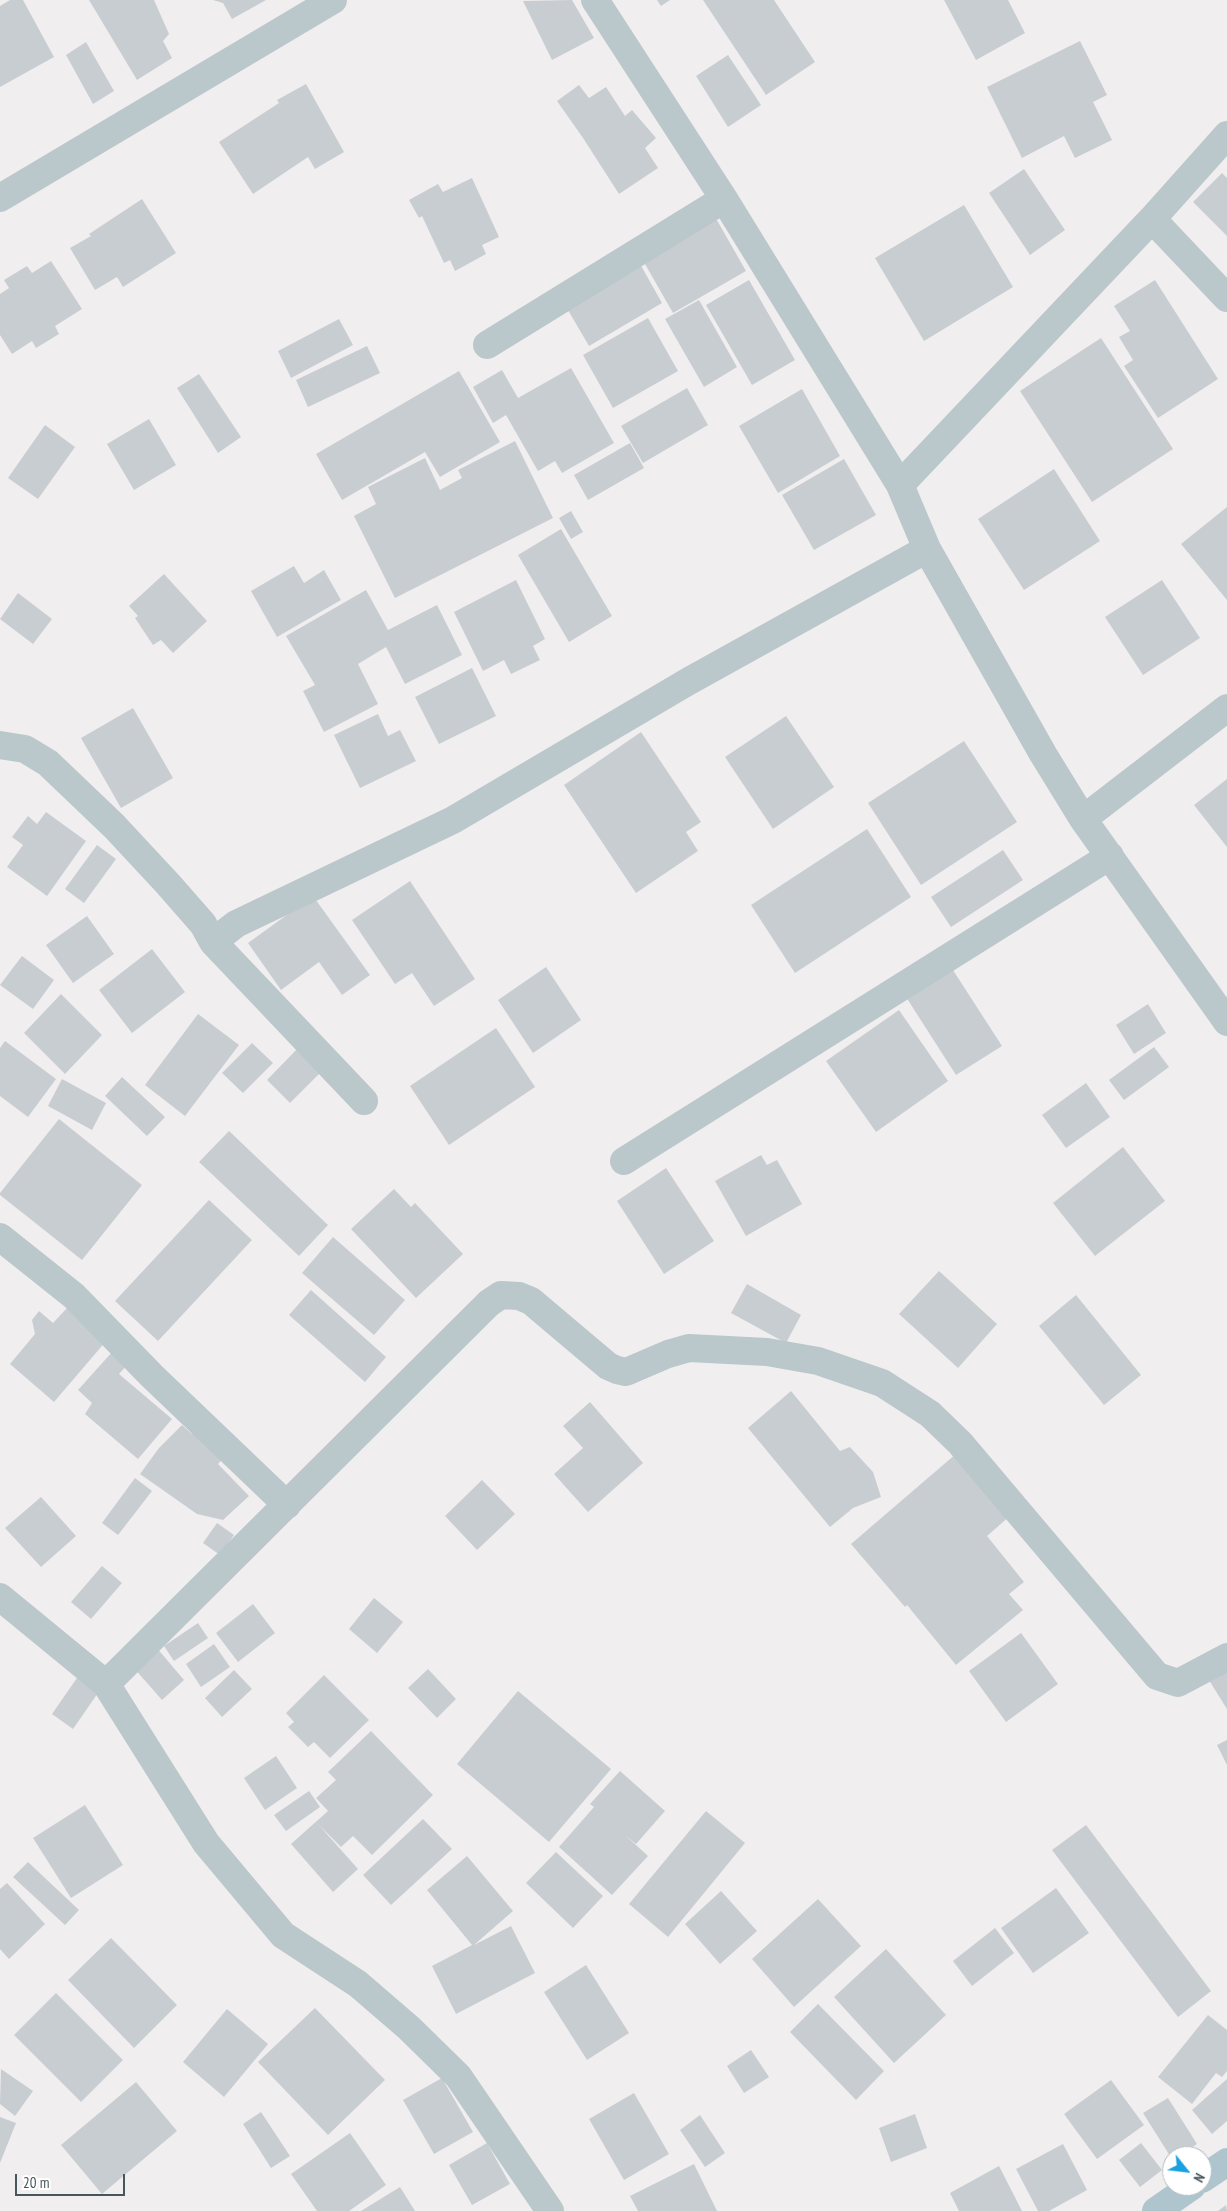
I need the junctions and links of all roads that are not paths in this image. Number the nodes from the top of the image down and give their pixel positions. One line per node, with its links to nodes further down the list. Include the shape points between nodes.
1 (333, 0): 4 (street)
2 (595, 0): 5 (street)
3 (1227, 135): 6 (street)
4 (0, 198)
5 (724, 199): 8 (street); 9 (street)
6 (1152, 219): 7 (street); 9 (street)
7 (1227, 298)
8 (487, 345)
9 (900, 485): 10 (street)
10 (927, 549): 13 (street); 15 (street, via 689,681 454,820 236,924)
11 (1227, 708): 13 (street)
12 (0, 745): 15 (street, via 25,749 48,763 168,884 203,924)
13 (1083, 819): 14 (street)
14 (1110, 856): 16 (street); 18 (street)
15 (213, 942): 17 (street)
16 (1227, 1022)
17 (364, 1101)
18 (624, 1161)
19 (0, 1237): 20 (street, via 74,1296)
20 (287, 1505): 22 (street, via 489,1303 501,1295 519,1296 531,1301 608,1366 617,1370 626,1372 689,1348 767,1352 818,1361 882,1383 930,1414 960,1443 1158,1676 1178,1683); 23 (street)
21 (0, 1597): 23 (street)
22 (1227, 1657)
23 (106, 1684): 27 (street, via 206,1843 246,1892 283,1935 358,1984 458,2076)
24 (1227, 2162): 25 (main road)
25 (1212, 2172)
26 (1178, 2196): 28 (main road)
27 (550, 2211)
28 (1156, 2211)

